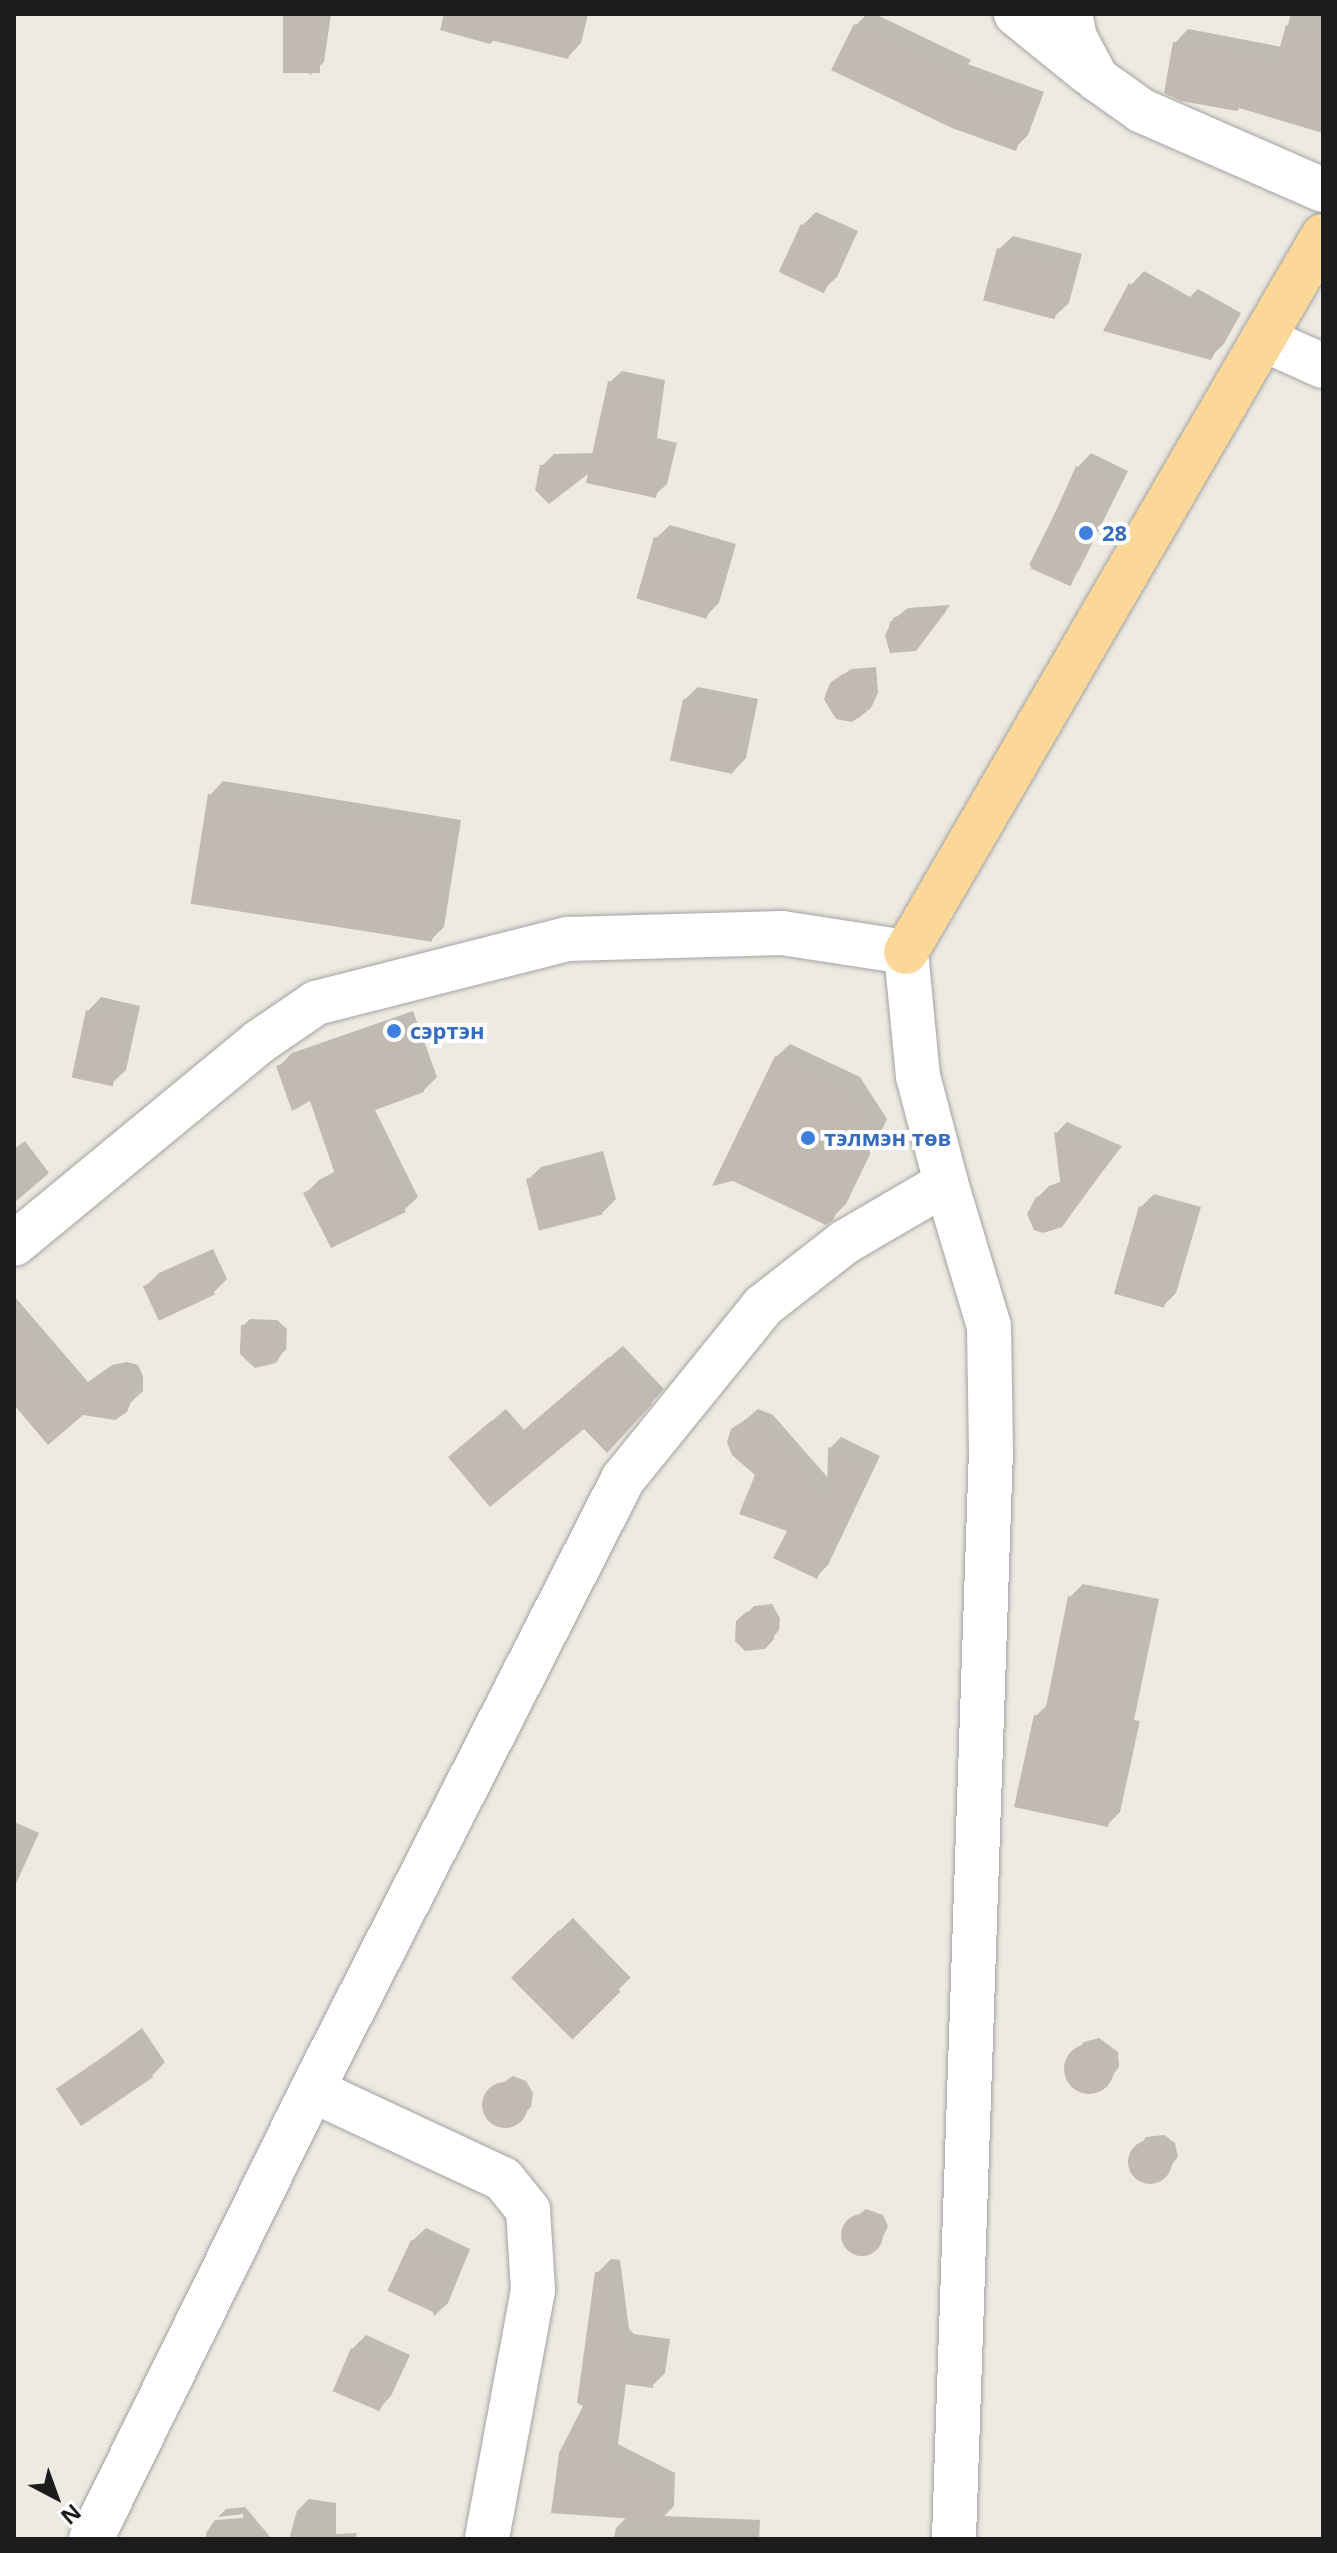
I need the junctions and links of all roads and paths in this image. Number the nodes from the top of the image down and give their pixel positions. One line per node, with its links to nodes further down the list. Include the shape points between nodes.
1 (1016, 14): 3 (street)
2 (1070, 14): 3 (street, via 1075,38)
3 (1097, 79): 4 (street, via 1142,111)
4 (1323, 190)
5 (1323, 236): 6 (main road)
6 (1263, 339): 7 (street); 8 (main road)
7 (1323, 366)
8 (906, 952): 9 (street, via 918,1076); 10 (street, via 782,933 568,939 316,1003 259,1042)
9 (946, 1183): 11 (street, via 845,1242 763,1306 623,1479); 14 (street, via 989,1326 991,1450)
10 (14, 1244)
11 (312, 2090): 12 (street); 13 (street, via 503,2179 528,2210 533,2290)
12 (91, 2539)
13 (487, 2539)
14 (954, 2539)

